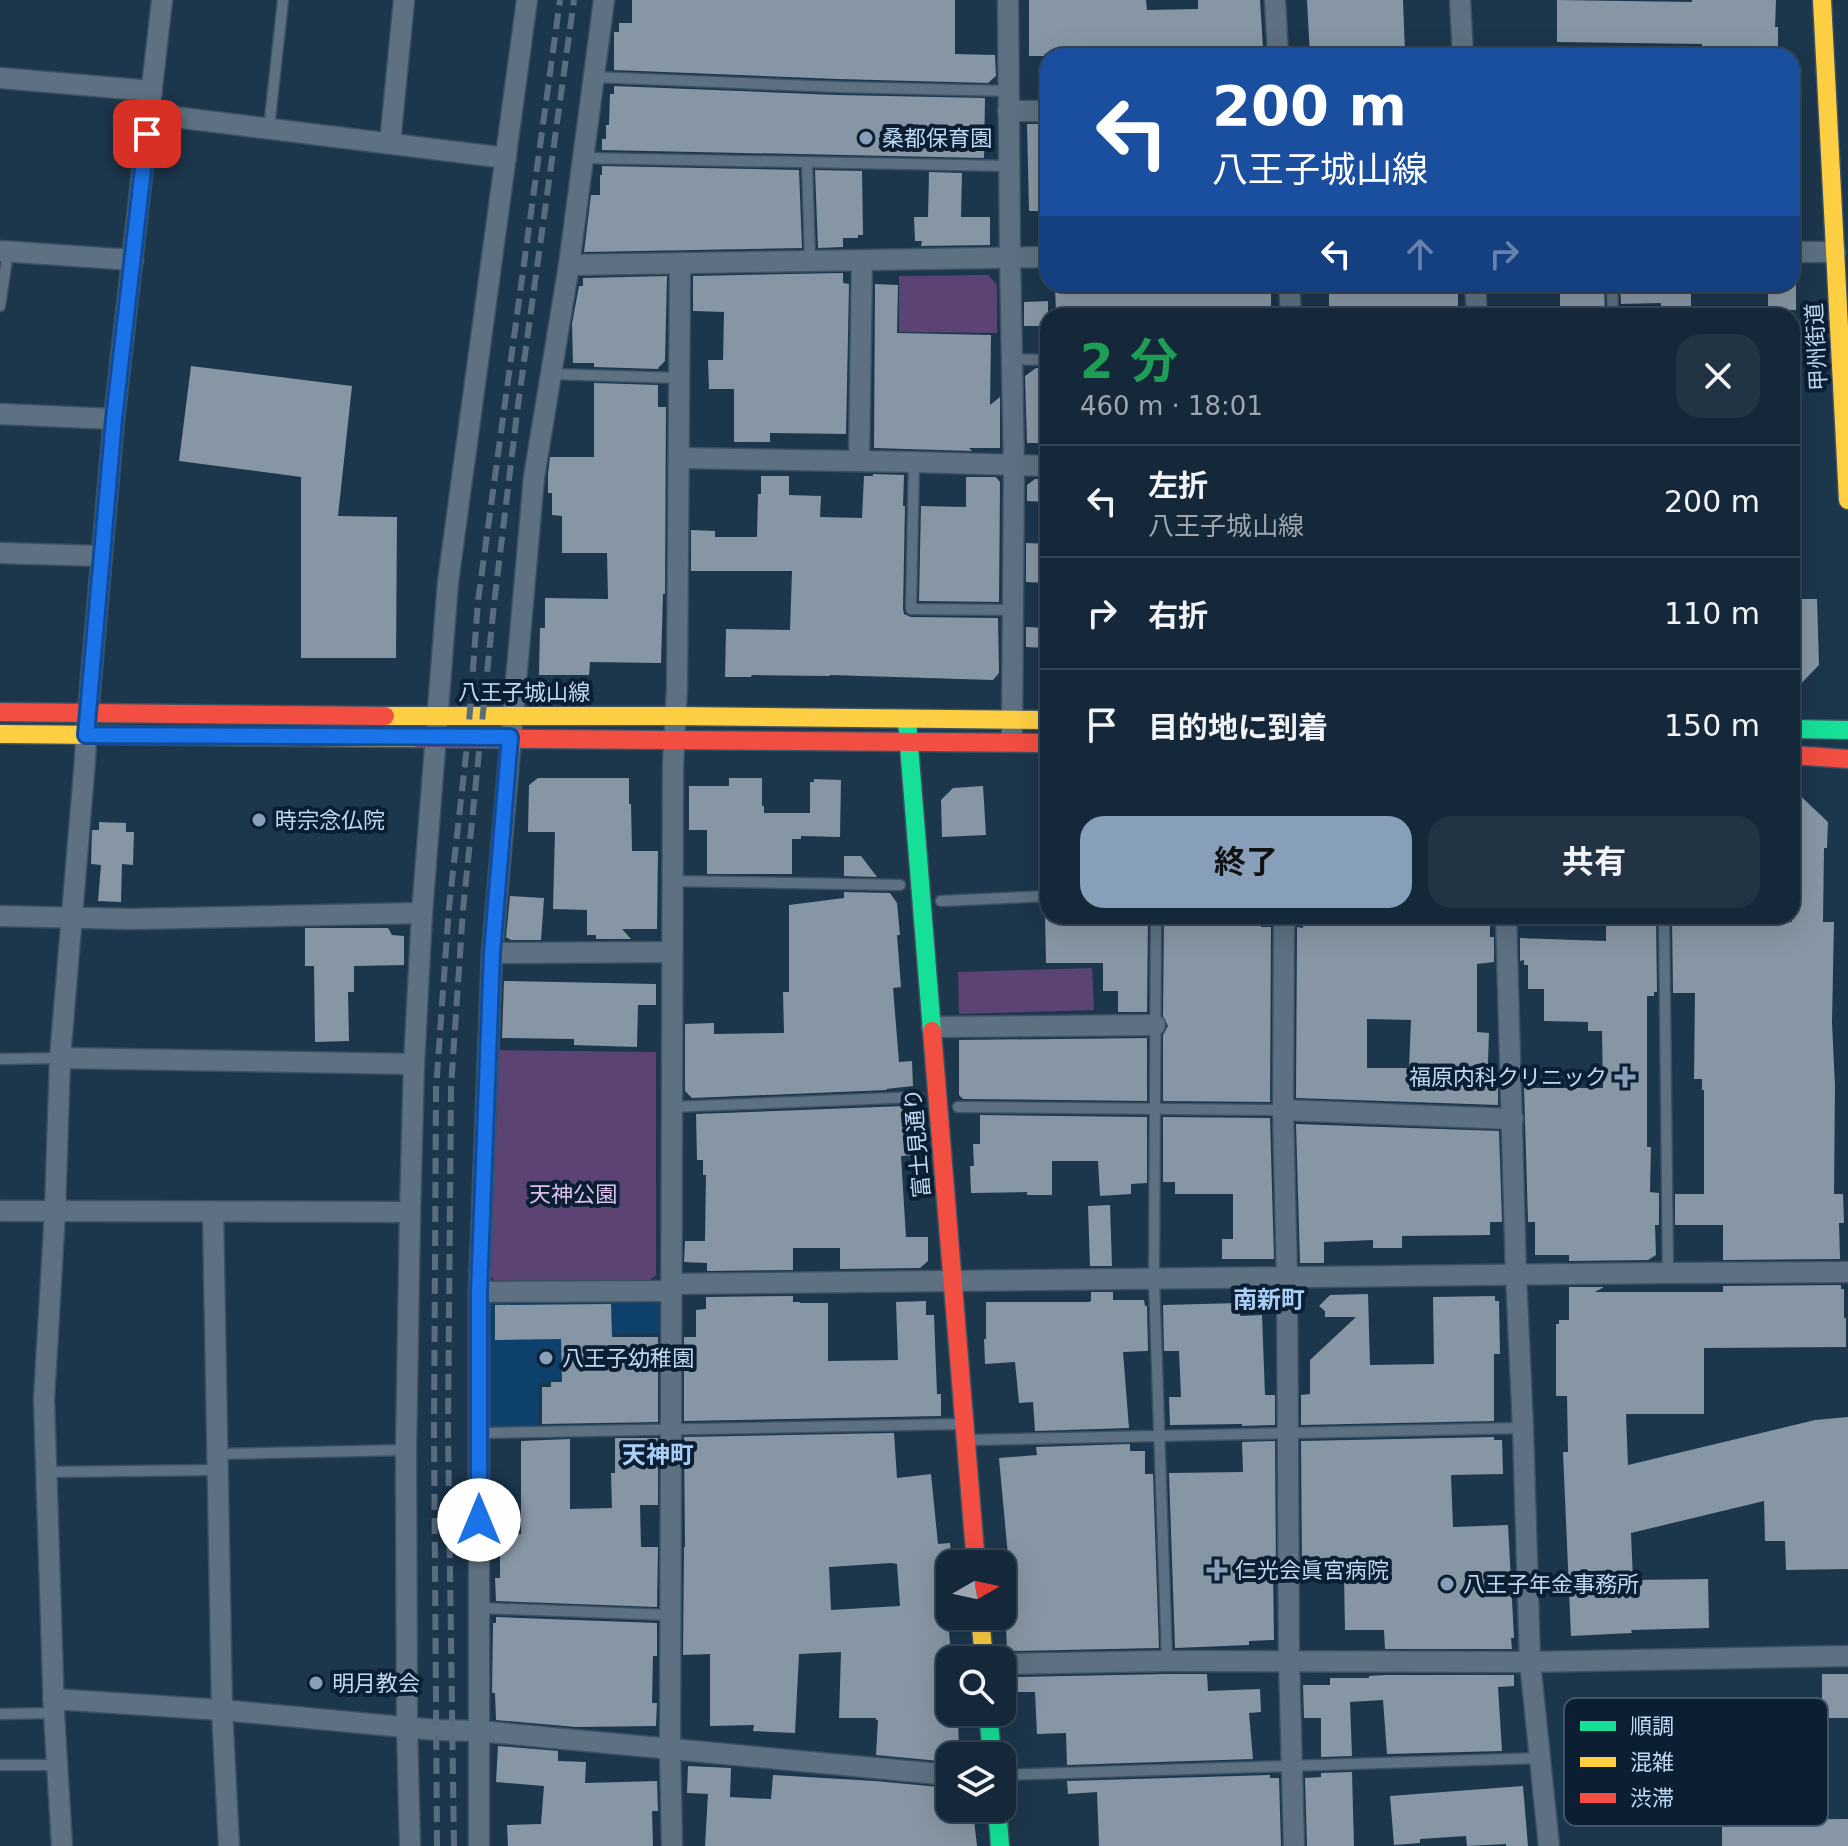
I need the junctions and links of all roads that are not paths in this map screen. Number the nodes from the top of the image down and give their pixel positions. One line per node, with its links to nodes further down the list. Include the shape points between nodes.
1 (162, 0): 14 (street)
2 (283, 0): 18 (lane)
3 (404, 0): 19 (street)
4 (527, 0): 20 (street)
5 (604, 0): 12 (street)
6 (1008, 0): 15 (street)
7 (1275, 0): 10 (street)
8 (1460, 0): 11 (street)
9 (1822, 0): 32 (main road, 甲州街道)
10 (1278, 48)
11 (1463, 48)
12 (594, 77): 15 (lane, via 838,87); 21 (street)
13 (0, 78): 14 (street)
14 (152, 91): 17 (street)
15 (1008, 101): 16 (street); 23 (street)
16 (1040, 109)
17 (150, 114): 18 (street); 28 (street)
18 (269, 128): 19 (street)
19 (390, 143): 20 (street)
20 (506, 158): 53 (street, via 448,582)
21 (583, 158): 22 (lane); 33 (street)
22 (807, 162): 23 (lane); 29 (lane)
23 (1009, 166): 27 (street)
24 (4, 251): 28 (street); 34 (lane)
25 (1800, 254): 32 (street)
26 (1040, 257): 27 (street)
27 (1010, 258): 30 (street); 35 (street)
28 (133, 260): 40 (street)
29 (810, 261): 30 (street); 31 (street)
30 (862, 261): 42 (street)
31 (680, 263): 33 (street); 38 (street)
32 (1840, 264): 46 (main road, 甲州街道)
33 (569, 265): 37 (street)
34 (0, 306)
35 (1011, 359): 36 (lane); 44 (street)
36 (1040, 360)
37 (551, 374): 38 (lane); 52 (street, via 534,477)
38 (680, 378): 41 (street)
39 (0, 414): 40 (street)
40 (114, 419): 48 (street)
41 (680, 458): 42 (street); 54 (street)
42 (859, 461): 43 (street)
43 (914, 462): 44 (street); 49 (lane, via 911,609)
44 (1014, 466): 45 (street); 49 (street)
45 (1040, 466)
46 (1848, 500)
47 (0, 553): 48 (street)
48 (101, 556): 51 (street)
49 (1013, 610): 56 (street)
50 (0, 712): 51 (main road, 八王子城山線)
51 (88, 712): 53 (main road, 八王子城山線); 61 (street)
52 (513, 715): 53 (main road, 八王子城山線); 54 (main road, 八王子城山線); 62 (street)
53 (438, 716): 63 (street)
54 (675, 716): 55 (main road, 八王子城山線); 64 (street)
55 (907, 718): 56 (main road, 八王子城山線); 65 (main road, 富士見通り)
56 (1012, 720): 57 (main road, 八王子城山線); 66 (street)
57 (1040, 720)
58 (1800, 729): 59 (main road)
59 (1848, 730)
60 (0, 734): 61 (main road, 八王子城山線)
61 (86, 735): 63 (main road, 八王子城山線); 75 (street)
62 (510, 737): 63 (main road, 八王子城山線); 64 (main road, 八王子城山線); 81 (street)
63 (436, 738): 73 (street)
64 (673, 739): 65 (main road, 八王子城山線); 70 (street)
65 (909, 741): 66 (main road, 八王子城山線); 71 (main road, 富士見通り)
66 (1012, 742): 67 (main road, 八王子城山線)
67 (1040, 743)
68 (1800, 756): 69 (main road)
69 (1848, 759)
70 (672, 881): 71 (lane); 80 (street)
71 (921, 893): 72 (lane); 83 (main road, 富士見通り)
72 (1040, 896)
73 (422, 913): 75 (street); 86 (street)
74 (0, 916): 75 (street)
75 (72, 918): 84 (street)
76 (1156, 924): 82 (lane)
77 (1284, 924): 90 (street)
78 (1506, 924): 91 (street)
79 (1664, 924): 97 (lane)
80 (672, 952): 81 (street); 88 (street)
81 (492, 953): 103 (street)
82 (1155, 1025): 83 (street); 89 (lane)
83 (932, 1027): 87 (main road, 富士見通り)
84 (60, 1058): 85 (lane); 86 (street); 93 (street)
85 (0, 1059)
86 (414, 1064): 95 (street)
87 (938, 1102): 88 (lane); 89 (lane); 101 (main road, 富士見通り)
88 (672, 1107): 102 (street)
89 (1155, 1109): 90 (lane); 100 (lane)
90 (1283, 1110): 91 (street); 99 (street)
91 (1513, 1119): 98 (street)
92 (0, 1211): 93 (street)
93 (55, 1212): 94 (street); 112 (street, via 44,1399)
94 (213, 1212): 95 (street); 111 (street)
95 (410, 1212): 110 (street)
96 (1848, 1272): 97 (street)
97 (1668, 1273): 98 (street)
98 (1516, 1275): 99 (street); 104 (street)
99 (1287, 1278): 100 (street); 108 (street)
100 (1154, 1279): 101 (street); 109 (lane)
101 (952, 1281): 102 (street); 106 (main road, 富士見通り)
102 (671, 1288): 103 (street); 105 (street)
103 (479, 1292): 107 (street)
104 (1523, 1428): 108 (lane); 119 (street)
105 (671, 1431): 106 (lane); 107 (lane); 115 (street)
106 (965, 1432): 109 (lane); 113 (main road, 富士見通り)
107 (479, 1433): 114 (street)
108 (1288, 1433): 109 (lane); 118 (street)
109 (1159, 1436): 117 (lane)
110 (406, 1450): 111 (lane); 124 (street)
111 (216, 1462): 112 (lane); 122 (street)
112 (46, 1472): 121 (street)
113 (975, 1550)
114 (479, 1608): 115 (lane); 125 (street)
115 (670, 1615): 126 (street)
116 (1848, 1656): 119 (street)
117 (1167, 1661): 118 (street); 120 (street)
118 (1289, 1661): 119 (street); 130 (street)
119 (1530, 1662): 127 (street)
120 (1016, 1664)
121 (54, 1706): 122 (street); 123 (lane); 129 (street)
122 (222, 1710): 124 (street); 135 (street)
123 (0, 1714)
124 (407, 1727): 125 (street); 136 (street)
125 (479, 1731): 126 (street); 137 (street)
126 (670, 1749): 131 (street); 138 (street)
127 (1540, 1758): 130 (lane); 141 (street)
128 (0, 1765): 129 (lane)
129 (57, 1765): 134 (street)
130 (1292, 1765): 132 (lane); 140 (street)
131 (936, 1774)
132 (1016, 1775)
133 (998, 1822): 139 (main road)
134 (62, 1846)
135 (229, 1846)
136 (410, 1846)
137 (479, 1846)
138 (672, 1846)
139 (1000, 1846)
140 (1294, 1846)
141 (1549, 1846)

